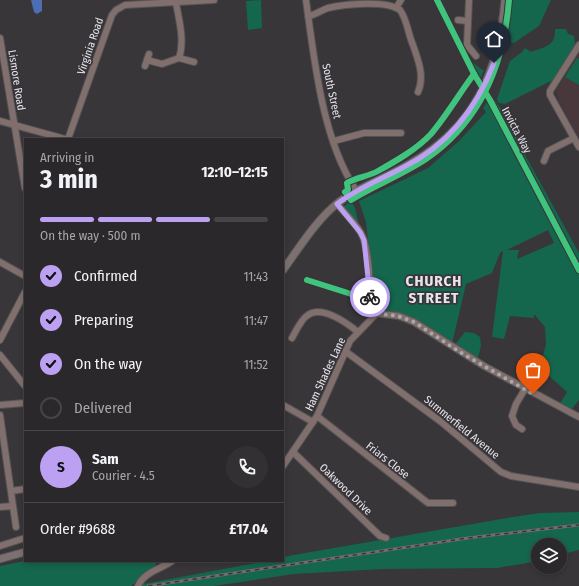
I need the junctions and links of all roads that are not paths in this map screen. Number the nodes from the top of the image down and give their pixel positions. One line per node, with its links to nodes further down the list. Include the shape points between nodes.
1 (214, 0): 6 (street, Virginia Road)
2 (306, 0): 8 (street, South Street)
3 (401, 0): 7 (street)
4 (468, 0): 10 (street)
5 (505, 0): 31 (main road, via 500,44 488,80 463,120 430,151)
6 (176, 3): 14 (street, via 181,52); 24 (street, Virginia Road, via 125,5 112,15)
7 (396, 8): 8 (street, via 384,3 370,3 329,8); 17 (street, via 403,16 418,60 422,81)
8 (308, 16): 26 (street, South Street, via 321,92)
9 (458, 20): 10 (street)
10 (468, 21): 13 (street, via 467,45)
11 (0, 38): 19 (street, Lismore Road)
12 (579, 45): 25 (street, via 550,91)
13 (476, 56)
14 (179, 58): 15 (street, via 162,64); 16 (street)
15 (147, 60)
16 (194, 62)
17 (418, 92)
18 (0, 121): 19 (street)
19 (14, 125): 23 (street); 29 (street, Lismore Road)
20 (394, 126): 21 (street)
21 (394, 133): 22 (street); 26 (street, via 364,133)
22 (401, 133)
23 (61, 138)
24 (68, 138)
25 (574, 138): 27 (street); 28 (street, via 548,151)
26 (334, 141): 30 (street, South Street, via 343,166)
27 (579, 147)
28 (544, 161)
29 (24, 182)
30 (355, 183)
31 (337, 204): 33 (main road, via 312,231); 36 (street, via 364,240 371,309)
32 (0, 262): 34 (street)
33 (284, 269)
34 (24, 275)
35 (24, 294): 39 (street)
36 (376, 314): 37 (street, Ham Shades Lane); 43 (street, via 398,316 414,322 463,354)
37 (358, 332): 38 (street, via 323,313 314,312 304,317); 40 (street, Ham Shades Lane)
38 (292, 338)
39 (0, 340)
40 (345, 351): 49 (street, Ham Shades Lane); 54 (street, Summerfield Avenue, via 440,421 501,472)
41 (0, 355): 42 (street)
42 (24, 385)
43 (525, 389): 48 (street); 50 (street, via 512,416 514,428)
44 (24, 403): 45 (street)
45 (0, 405)
46 (284, 405): 49 (street, Friars Close)
47 (0, 415): 52 (street)
48 (579, 417)
49 (315, 419): 51 (street, Ham Shades Lane); 57 (street, Friars Close, via 428,503)
50 (522, 429)
51 (294, 452): 53 (street, Ham Shades Lane); 62 (street, Oakwood Drive, via 380,536)
52 (3, 462): 56 (street)
53 (284, 465)
54 (579, 488)
55 (24, 489): 56 (street)
56 (11, 491): 58 (street)
57 (453, 503)
58 (13, 506): 59 (street); 60 (street)
59 (0, 508)
60 (16, 527)
61 (24, 538): 63 (street)
62 (386, 538)
63 (0, 546)
64 (24, 552): 65 (main road)
65 (0, 559)
66 (170, 562): 67 (street, via 153,571)
67 (139, 584)

